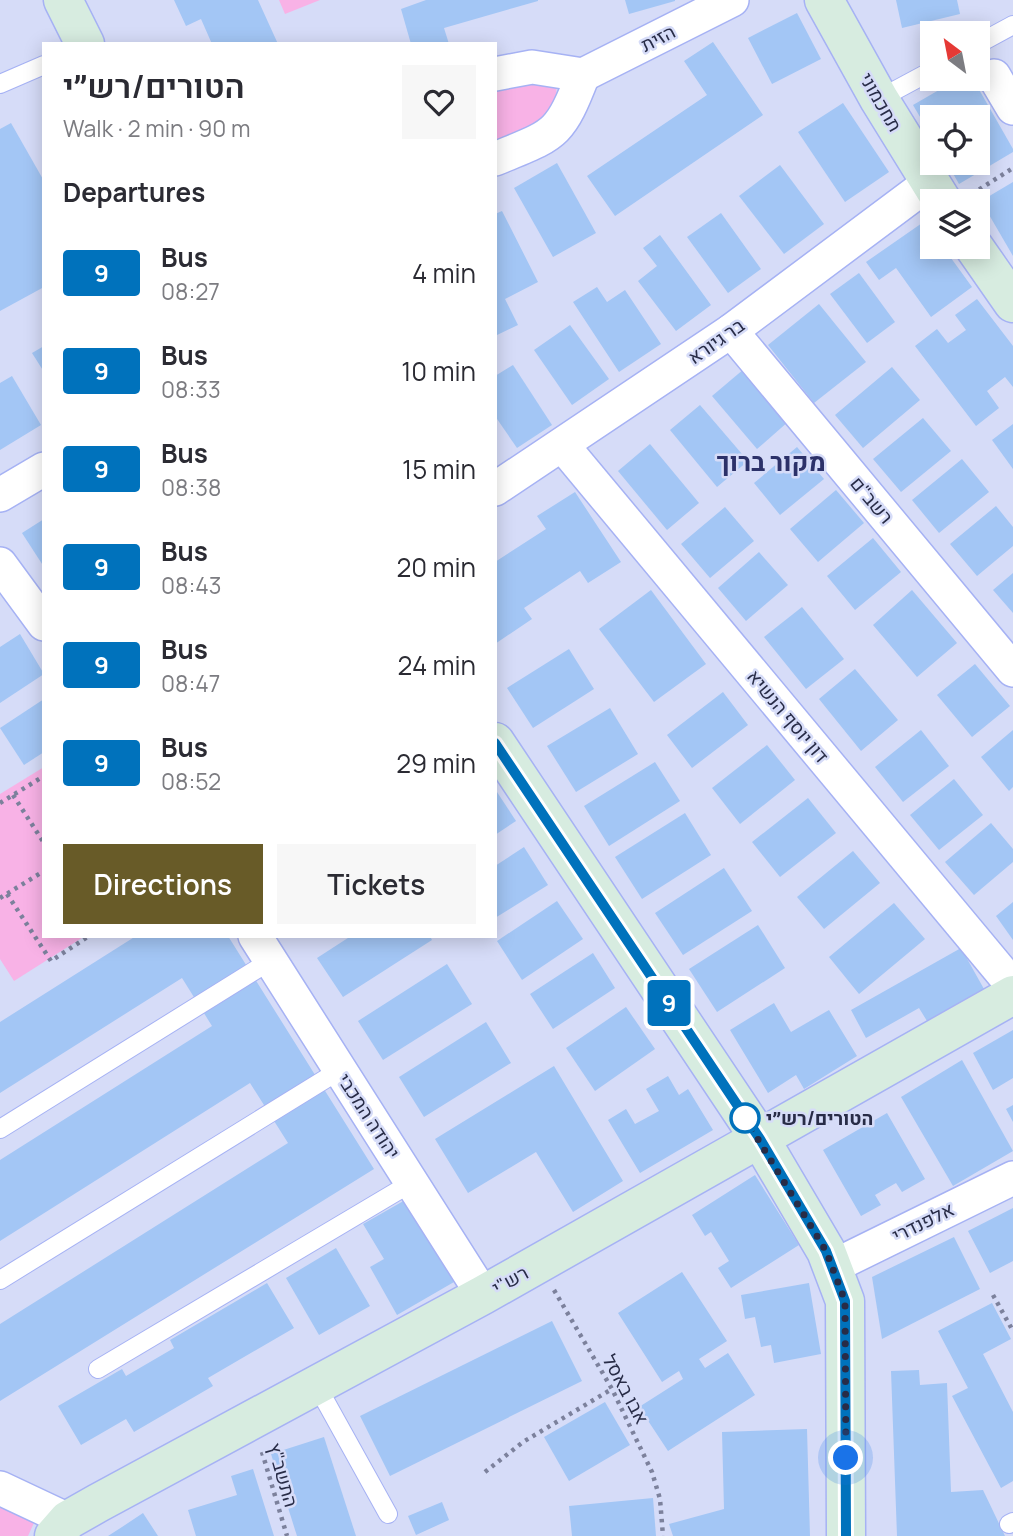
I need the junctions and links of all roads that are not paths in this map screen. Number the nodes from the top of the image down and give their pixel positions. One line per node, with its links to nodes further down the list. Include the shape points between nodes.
1 (63, 0): 6 (street)
2 (732, 0): 9 (street, הזית)
3 (824, 0): 13 (street, תחכמוני)
4 (1013, 25): 5 (lane)
5 (990, 37)
6 (84, 42)
7 (42, 66): 12 (lane)
8 (497, 74): 9 (street, via 532,67)
9 (583, 75): 15 (street, via 556,131)
10 (920, 76): 13 (lane)
11 (994, 76): 14 (street)
12 (0, 84)
13 (879, 99): 16 (street, תחכמוני)
14 (1013, 108)
15 (497, 158)
16 (944, 189)
17 (920, 210): 20 (street, בר גיורא)
18 (983, 259): 19 (street)
19 (1011, 295)
20 (731, 331): 21 (street, בר גיורא); 27 (street, רשב"ם)
21 (563, 446): 23 (street, בר גיורא); 30 (street, דון יוסף הנשיא)
22 (42, 470): 24 (street)
23 (497, 488)
24 (0, 495)
25 (0, 564): 26 (street)
26 (42, 621)
27 (1013, 670)
28 (497, 746): 34 (street)
29 (262, 948): 32 (street, יהודה המכבי); 33 (lane)
30 (1013, 986)
31 (1013, 995): 34 (street, רש"י)
32 (340, 1070): 36 (street, יהודה המכבי); 38 (lane)
33 (0, 1129)
34 (760, 1139): 37 (street); 39 (street, רש"י)
35 (1013, 1178): 37 (street, אלפנדרי)
36 (411, 1182): 39 (street, יהודה המכבי); 40 (lane)
37 (834, 1266): 45 (street, via 845,1301)
38 (0, 1280)
39 (483, 1295): 41 (street, רש"י)
40 (98, 1368)
41 (317, 1386): 43 (lane); 44 (street, רש"י)
42 (0, 1488): 44 (street, רש"י)
43 (388, 1514)
44 (61, 1528)
45 (846, 1536)

